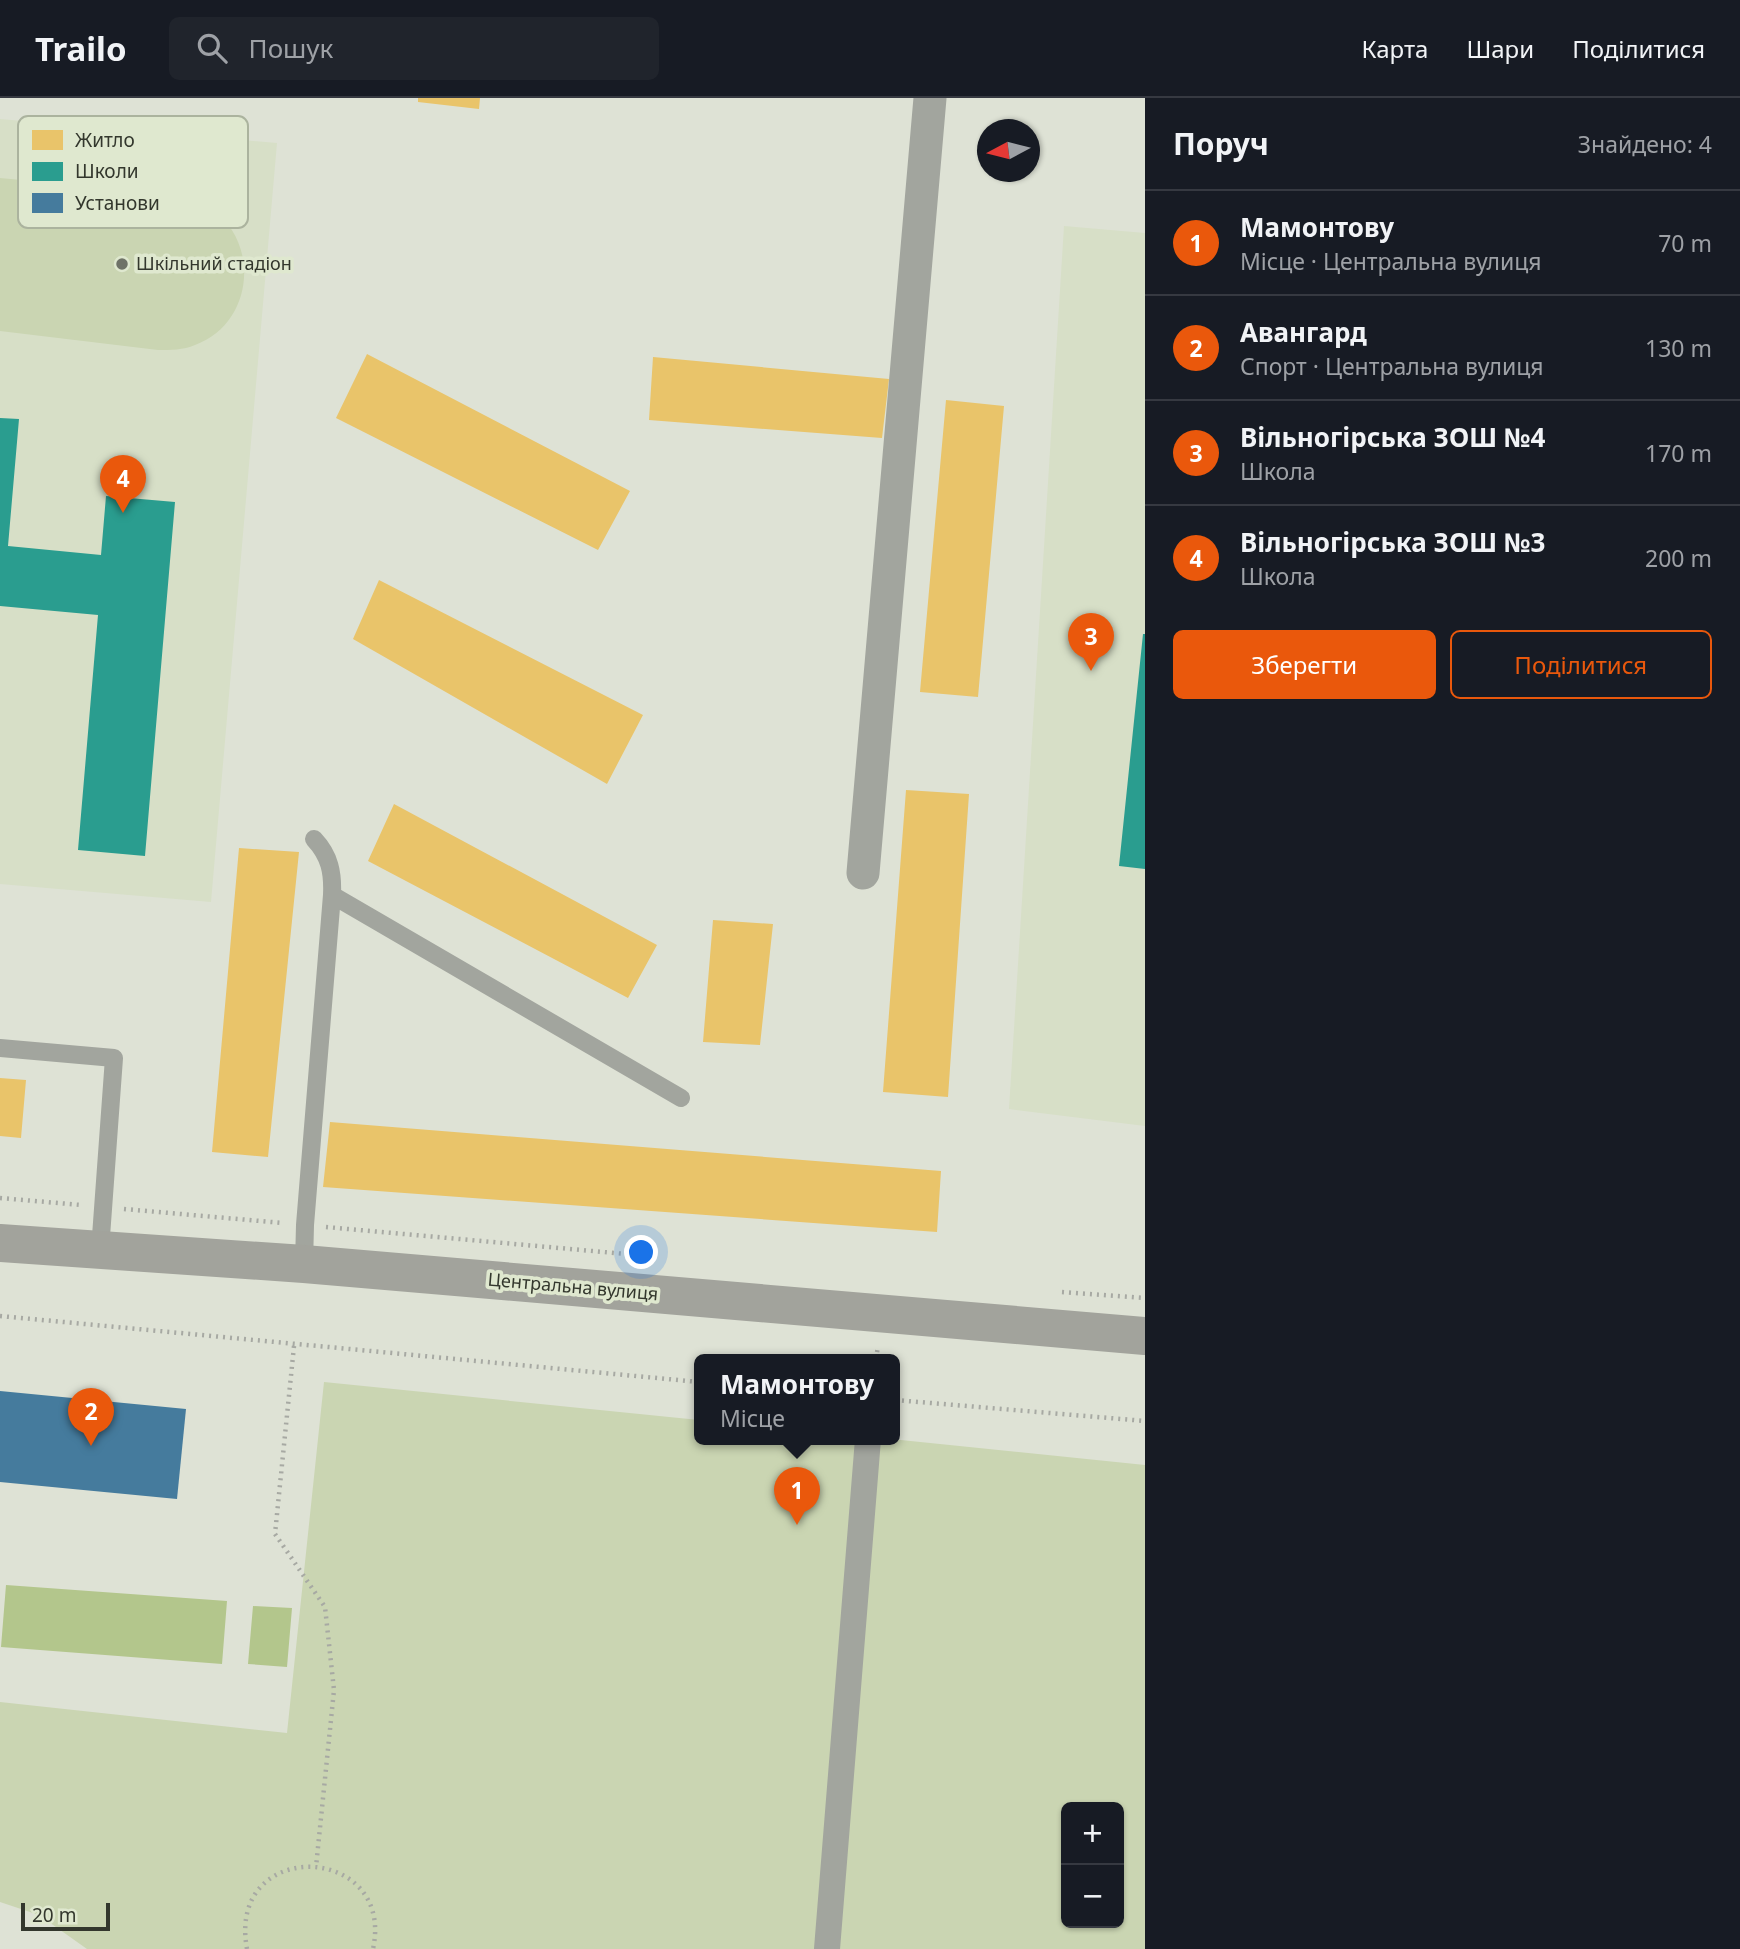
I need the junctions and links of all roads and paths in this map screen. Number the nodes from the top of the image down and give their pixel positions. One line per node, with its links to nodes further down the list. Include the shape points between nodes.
1 (930, 98): 3 (street)
2 (314, 839): 4 (lane, via 327,855)
3 (863, 873)
4 (332, 895): 6 (lane); 9 (lane)
5 (0, 1048): 8 (lane, via 114,1058)
6 (681, 1098)
7 (0, 1198): 8 (path)
8 (104, 1207): 9 (path); 11 (lane)
9 (305, 1225): 12 (path); 13 (lane)
10 (0, 1243): 11 (main road, Центральна вулиця)
11 (100, 1250): 13 (main road, Центральна вулиця)
12 (665, 1258)
13 (304, 1264): 17 (main road, Центральна вулиця)
14 (1051, 1291): 15 (path)
15 (1145, 1297)
16 (0, 1316): 18 (path)
17 (1145, 1336)
18 (294, 1346): 19 (path); 23 (path, via 275,1534 325,1607 334,1690)
19 (694, 1382)
20 (900, 1400): 21 (path)
21 (1145, 1421)
22 (868, 1445): 26 (street)
23 (316, 1867): 24 (path, via 291,1868 262,1886 246,1916); 25 (path, via 341,1874 366,1897 376,1930)
24 (247, 1949)
25 (373, 1949)
26 (827, 1949)

